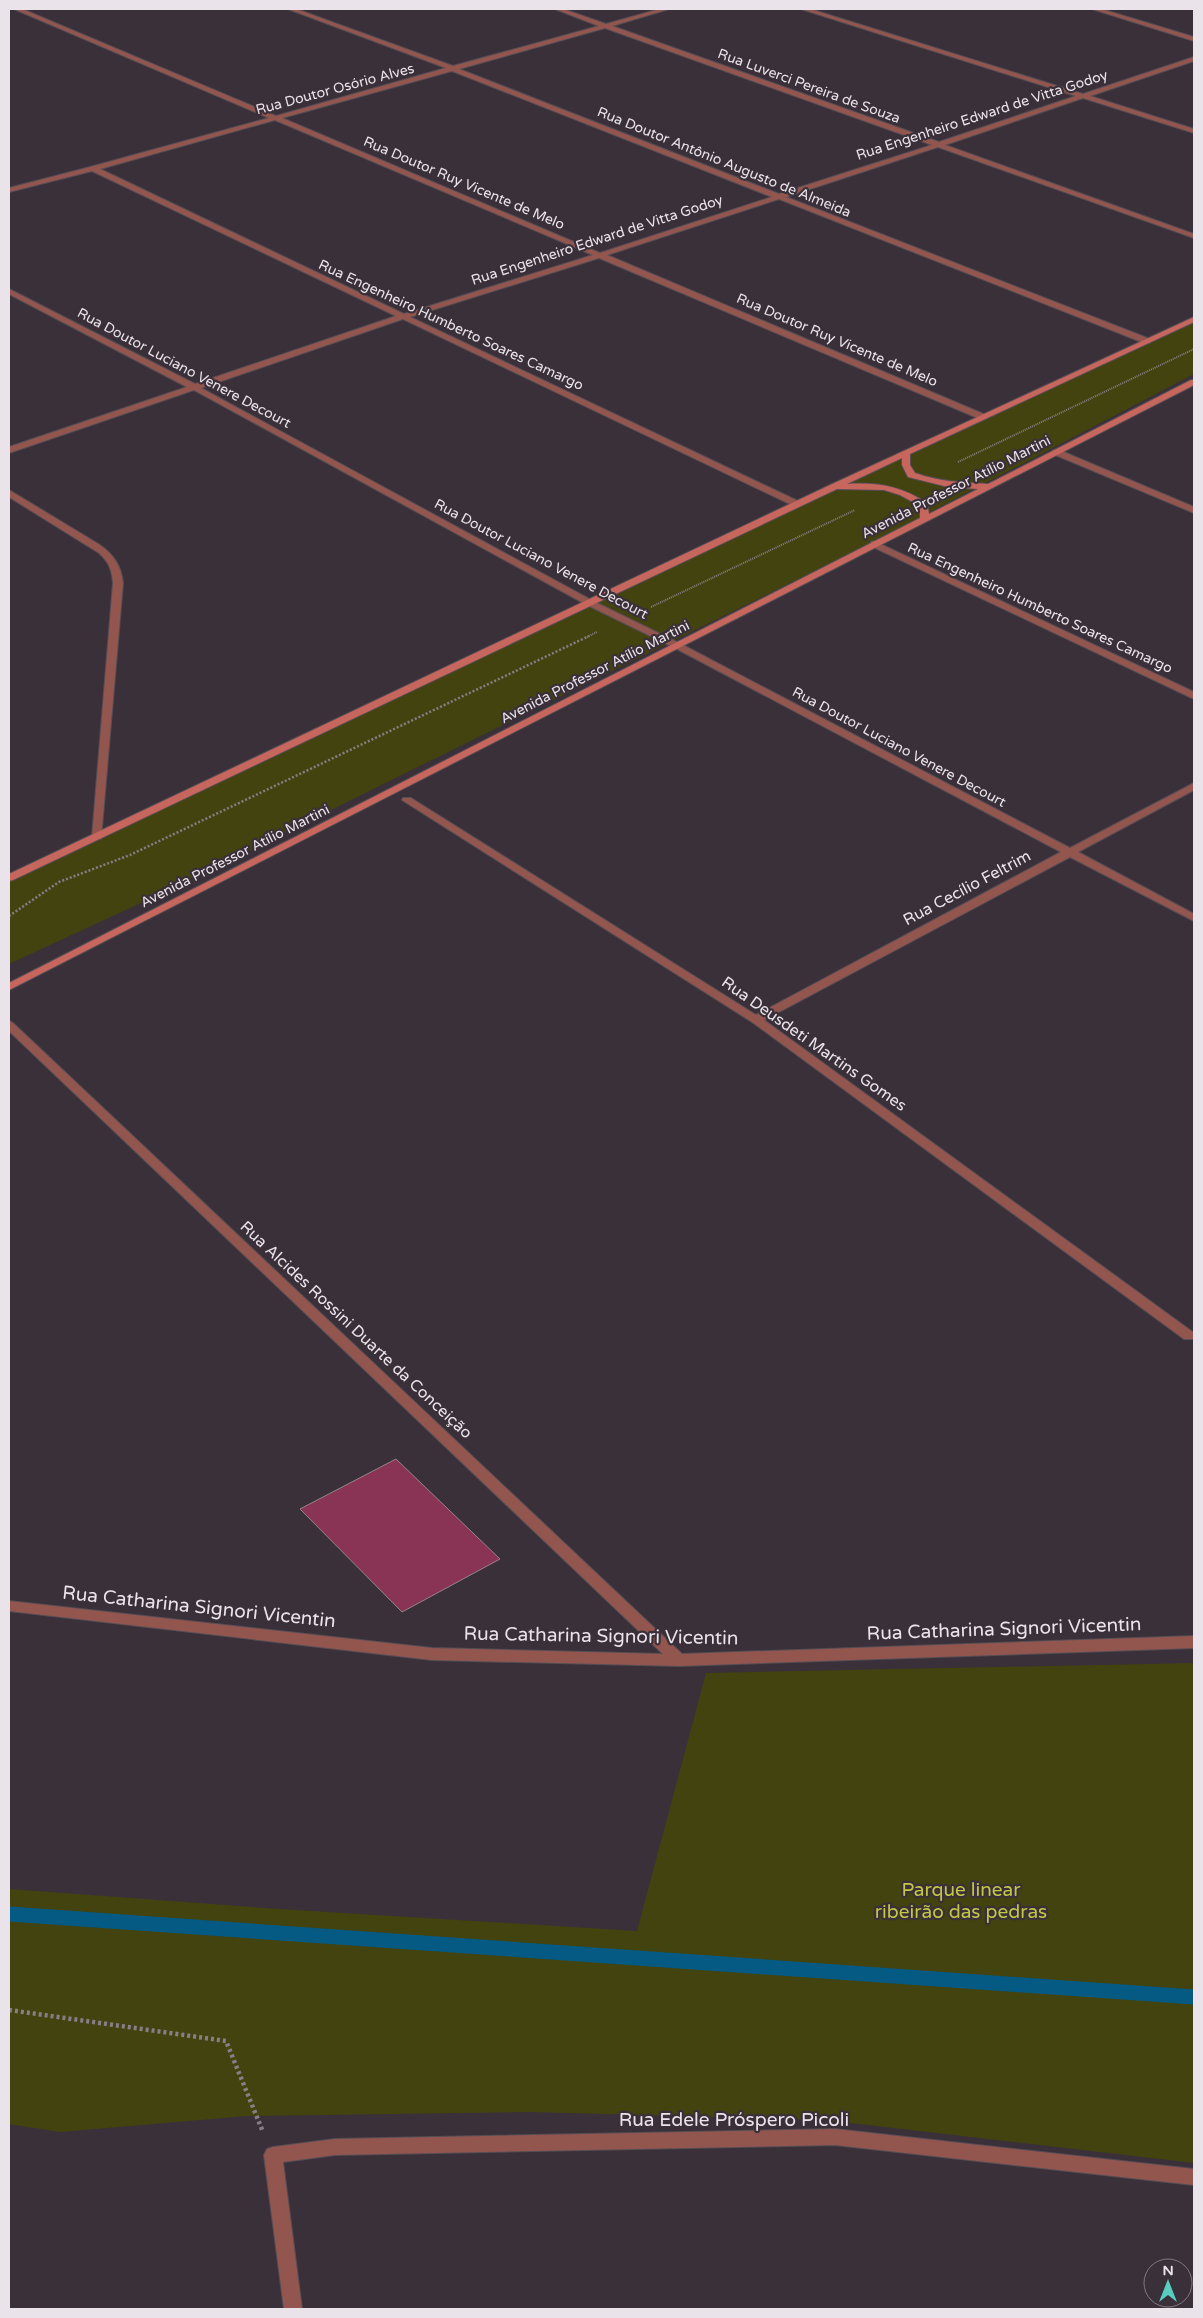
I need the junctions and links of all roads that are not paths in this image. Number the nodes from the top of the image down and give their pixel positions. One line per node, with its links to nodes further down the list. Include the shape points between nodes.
1 (17, 9): 12 (street, Rua Doutor Ruy Vicente de Melo)
2 (291, 9): 10 (street, Rua Doutor Antônio Augusto de Almeida)
3 (558, 9): 7 (street, Rua Luverci Pereira de Souza)
4 (666, 9): 7 (street, Rua Doutor Osório Alves)
5 (804, 9): 11 (street)
6 (1095, 9): 8 (street)
7 (606, 26): 10 (street, Rua Doutor Osório Alves); 14 (street, Rua Luverci Pereira de Souza)
8 (1194, 39)
9 (1194, 59): 11 (street, Rua Engenheiro Edward de Vitta Godoy)
10 (454, 69): 12 (street, Rua Doutor Osório Alves); 17 (street, Rua Doutor Antônio Augusto de Almeida)
11 (1086, 96): 13 (street); 14 (street, Rua Engenheiro Edward de Vitta Godoy)
12 (273, 118): 15 (street, Rua Doutor Osório Alves); 19 (street, Rua Doutor Ruy Vicente de Melo)
13 (1194, 131)
14 (938, 145): 17 (street, Rua Engenheiro Edward de Vitta Godoy); 18 (street, Rua Luverci Pereira de Souza)
15 (93, 170): 16 (street, Rua Doutor Osório Alves); 21 (street, Rua Engenheiro Humberto Soares Camargo)
16 (9, 190)
17 (776, 196): 19 (street, Rua Engenheiro Edward de Vitta Godoy); 23 (street, Rua Doutor Antônio Augusto de Almeida)
18 (1194, 236)
19 (600, 255): 21 (street, Rua Engenheiro Edward de Vitta Godoy); 26 (street, Rua Doutor Ruy Vicente de Melo)
20 (9, 291): 25 (street, Rua Doutor Luciano Venere Decourt)
21 (402, 317): 25 (street, Rua Engenheiro Edward de Vitta Godoy); 33 (street, Rua Engenheiro Humberto Soares Camargo)
22 (1194, 319): 23 (main road)
23 (1148, 341): 26 (main road)
24 (1194, 382): 28 (main road, Avenida Professor Atílio Martini)
25 (194, 387): 27 (street, Rua Engenheiro Edward de Vitta Godoy); 37 (street, Rua Doutor Luciano Venere Decourt)
26 (983, 417): 29 (main road)
27 (9, 450)
28 (1056, 452): 30 (main road, Avenida Professor Atílio Martini); 34 (street)
29 (906, 453): 30 (main road, via 906,465 911,475 934,483 962,487); 31 (main road)
30 (991, 486): 35 (main road, Avenida Professor Atílio Martini)
31 (833, 487): 33 (main road); 35 (main road, via 890,487 924,505)
32 (9, 493): 42 (street, via 97,547 111,557 117,568)
33 (798, 504): 37 (main road)
34 (1194, 510)
35 (925, 519): 36 (main road, Avenida Professor Atílio Martini)
36 (874, 544): 38 (main road, Avenida Professor Atílio Martini); 39 (street, Rua Engenheiro Humberto Soares Camargo)
37 (590, 603): 38 (street, Rua Doutor Luciano Venere Decourt); 42 (main road)
38 (678, 646): 43 (street, Rua Doutor Luciano Venere Decourt); 46 (main road, Avenida Professor Atílio Martini)
39 (1194, 696)
40 (1194, 786): 43 (street, Rua Cecílio Feltrim)
41 (407, 800): 47 (street, Rua Deusdeti Martins Gomes)
42 (97, 836): 44 (main road)
43 (1070, 852): 45 (street, Rua Doutor Luciano Venere Decourt); 47 (street, Rua Cecílio Feltrim)
44 (9, 878)
45 (1194, 918)
46 (9, 987)
47 (756, 1020): 49 (street, Rua Deusdeti Martins Gomes)
48 (9, 1025): 52 (street, Rua Alcides Rossini Duarte da Conceição)
49 (1189, 1336)
50 (9, 1606): 52 (street, Rua Catharina Signori Vicentin, via 432,1654)
51 (1194, 1642): 52 (street, Rua Catharina Signori Vicentin)
52 (679, 1660)
53 (1194, 2177): 54 (street, Rua Edele Próspero Picoli, via 835,2138 335,2147 273,2155)
54 (293, 2309)

